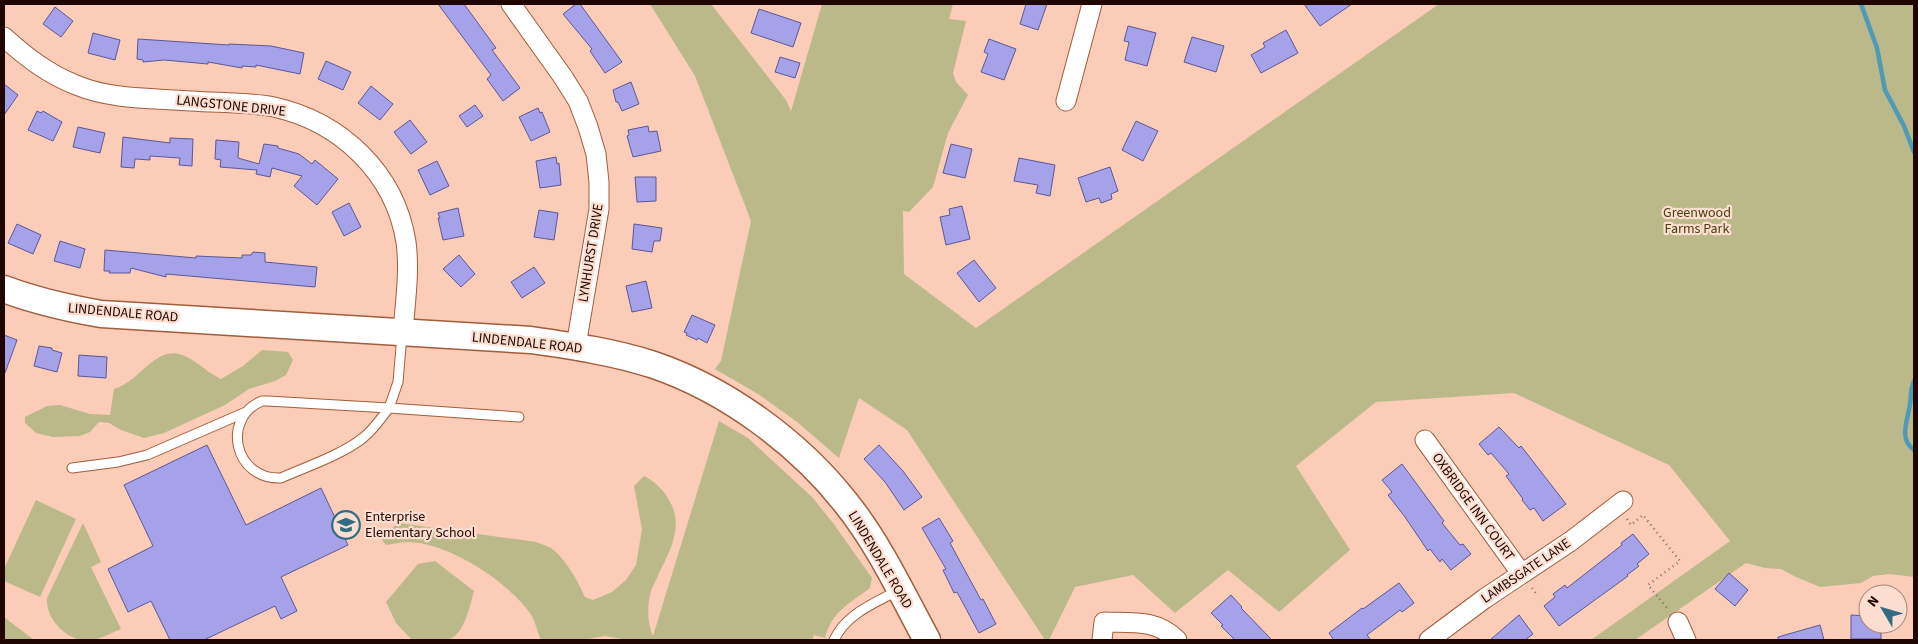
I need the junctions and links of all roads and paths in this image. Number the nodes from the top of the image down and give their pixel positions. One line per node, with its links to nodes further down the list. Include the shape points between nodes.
1 (511, 4): 7 (street, LYNHURST DRIVE, via 578,101 596,154 599,210)
2 (1092, 4): 4 (street)
3 (4, 37): 6 (street, LANGSTONE DRIVE, via 52,74 102,93 272,107 311,119 340,135 378,173 400,218 408,267)
4 (1066, 101)
5 (4, 288): 6 (street, LINDENDALE ROAD, via 33,300 101,314)
6 (403, 333): 7 (street, LINDENDALE ROAD, via 532,340); 8 (lane, via 398,382)
7 (576, 346): 15 (street, LINDENDALE ROAD, via 654,365 711,391 764,424 796,450 846,503 866,531)
8 (389, 408): 9 (lane, via 268,401 253,405); 9 (lane, via 378,424 351,446 281,478 259,475 241,455 238,433); 10 (lane)
9 (246, 412): 12 (lane, via 147,455)
10 (519, 417)
11 (1425, 440): 14 (street, OXBRIDGE INN COURT)
12 (72, 468)
13 (1620, 503): 14 (street, LAMBSGATE LANE, via 1571,541); 16 (path, via 1631,525 1643,515 1680,561 1648,585)
14 (1521, 573): 22 (street, LAMBSGATE LANE)
15 (899, 590): 18 (lane, via 852,616); 19 (street, LINDENDALE ROAD)
16 (1666, 607)
17 (1678, 622): 23 (street)
18 (834, 640)
19 (927, 640)
20 (1102, 640): 21 (street, via 1104,622 1157,626)
21 (1177, 640)
22 (1429, 640)
23 (1686, 640)

